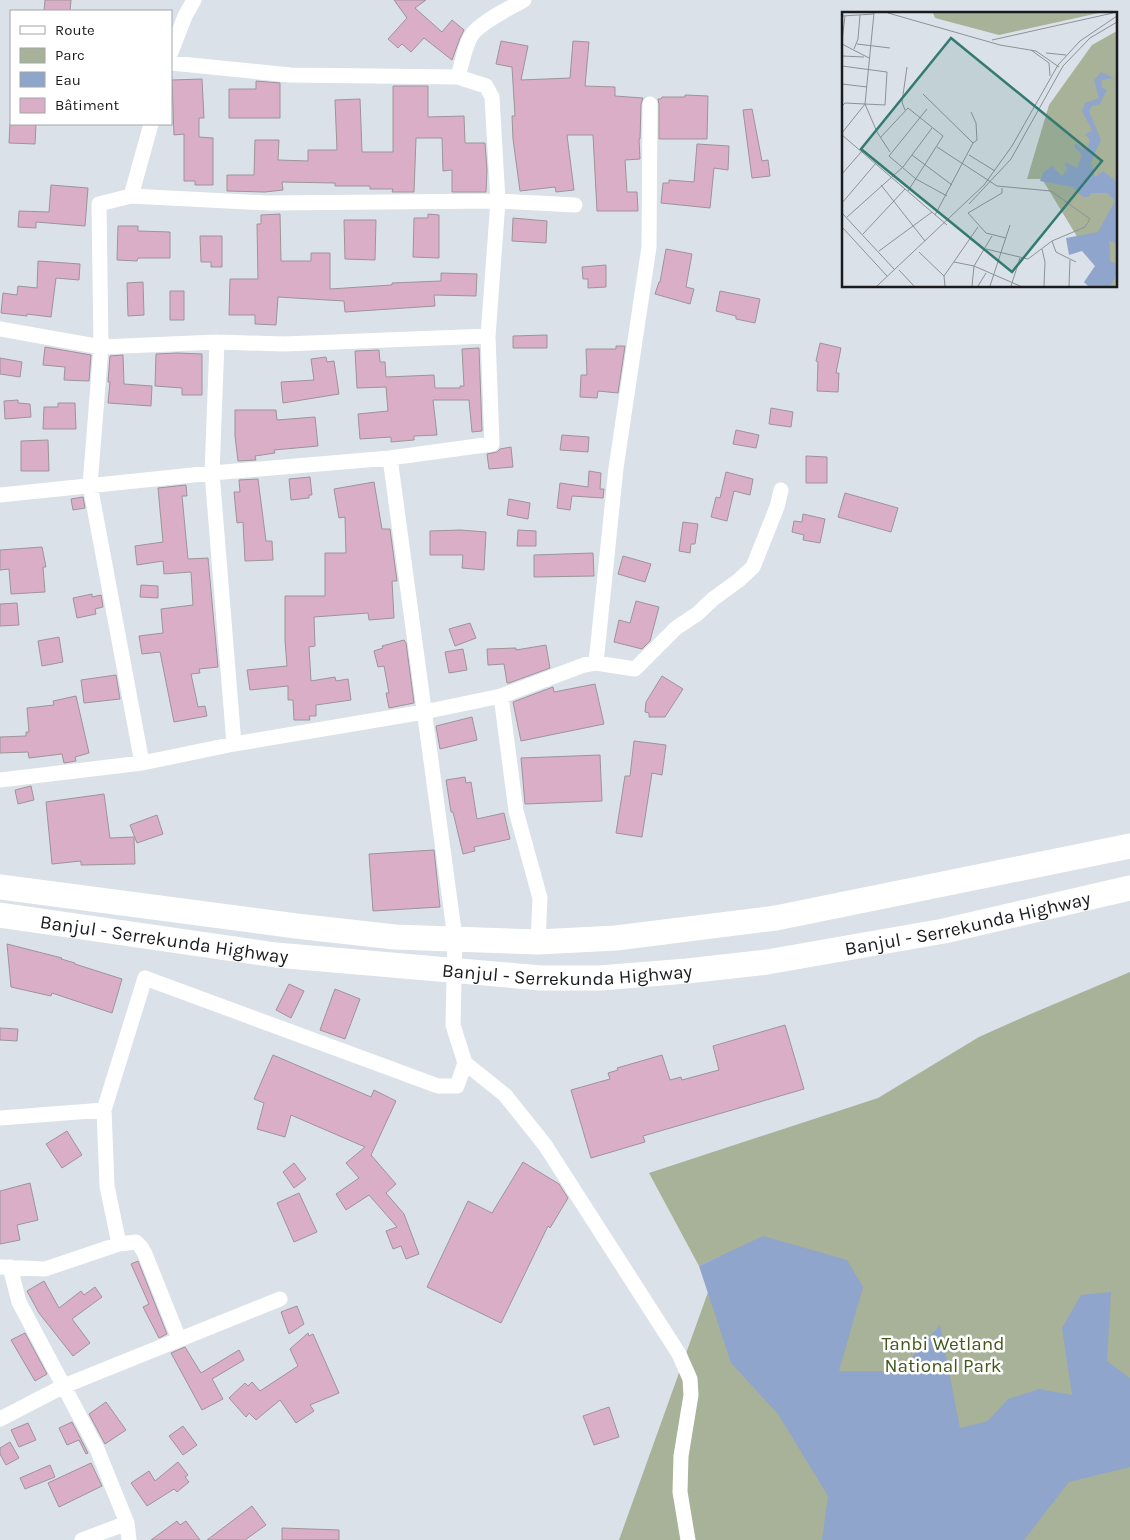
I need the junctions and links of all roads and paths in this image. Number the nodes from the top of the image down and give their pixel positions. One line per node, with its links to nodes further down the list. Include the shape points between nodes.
1 (194, 0): 3 (street)
2 (524, 0): 5 (street, via 473,33)
3 (172, 49)
4 (172, 63): 5 (street, via 290,75)
5 (458, 77): 9 (street, via 486,86 492,98)
6 (650, 104): 20 (street, via 649,247 616,468)
7 (151, 125): 8 (street)
8 (131, 196): 9 (street, via 268,203); 14 (street, via 99,204)
9 (498, 201): 10 (street); 12 (street)
10 (576, 205)
11 (0, 329): 14 (street)
12 (488, 336): 13 (street, via 284,344); 15 (street, via 492,444)
13 (217, 342): 14 (street); 16 (street)
14 (101, 346): 17 (street)
15 (390, 458): 16 (street); 22 (street)
16 (212, 473): 17 (street); 23 (street)
17 (90, 485): 19 (street); 24 (street)
18 (781, 490): 20 (street, via 753,567 676,628 635,669)
19 (0, 495)
20 (596, 663): 21 (street)
21 (501, 696): 22 (street); 31 (street, via 516,811 540,898)
22 (424, 712): 23 (street); 30 (street)
23 (234, 744): 24 (street)
24 (142, 763): 25 (street)
25 (0, 780)
26 (1130, 846): 31 (highway, Banjul - Serrekunda Highway, via 776,918 616,938)
27 (0, 888): 30 (highway, Banjul - Serrekunda Highway, via 296,926 395,936)
28 (1130, 888): 32 (highway, Banjul - Serrekunda Highway, via 944,931 758,963 600,978 541,978)
29 (0, 915): 32 (highway, Banjul - Serrekunda Highway, via 276,955)
30 (455, 938): 31 (highway, Banjul - Serrekunda Highway); 32 (street)
31 (538, 942)
32 (454, 971): 33 (street, via 453,1025)
33 (465, 1063): 34 (street, via 456,1086 438,1086 145,978); 45 (street, via 505,1095 546,1146 679,1354 690,1379 691,1395 681,1456 680,1492)
34 (104, 1110): 35 (street); 36 (street, via 107,1186)
35 (0, 1118)
36 (119, 1244): 37 (street, via 45,1268); 39 (street, via 136,1242 142,1247)
37 (5, 1267): 40 (street, via 19,1302)
38 (280, 1299): 39 (street)
39 (179, 1339): 40 (street)
40 (64, 1386): 41 (street); 42 (street, via 97,1449)
41 (0, 1418)
42 (127, 1523): 43 (street); 44 (street)
43 (82, 1540)
44 (129, 1540)
45 (688, 1540)

